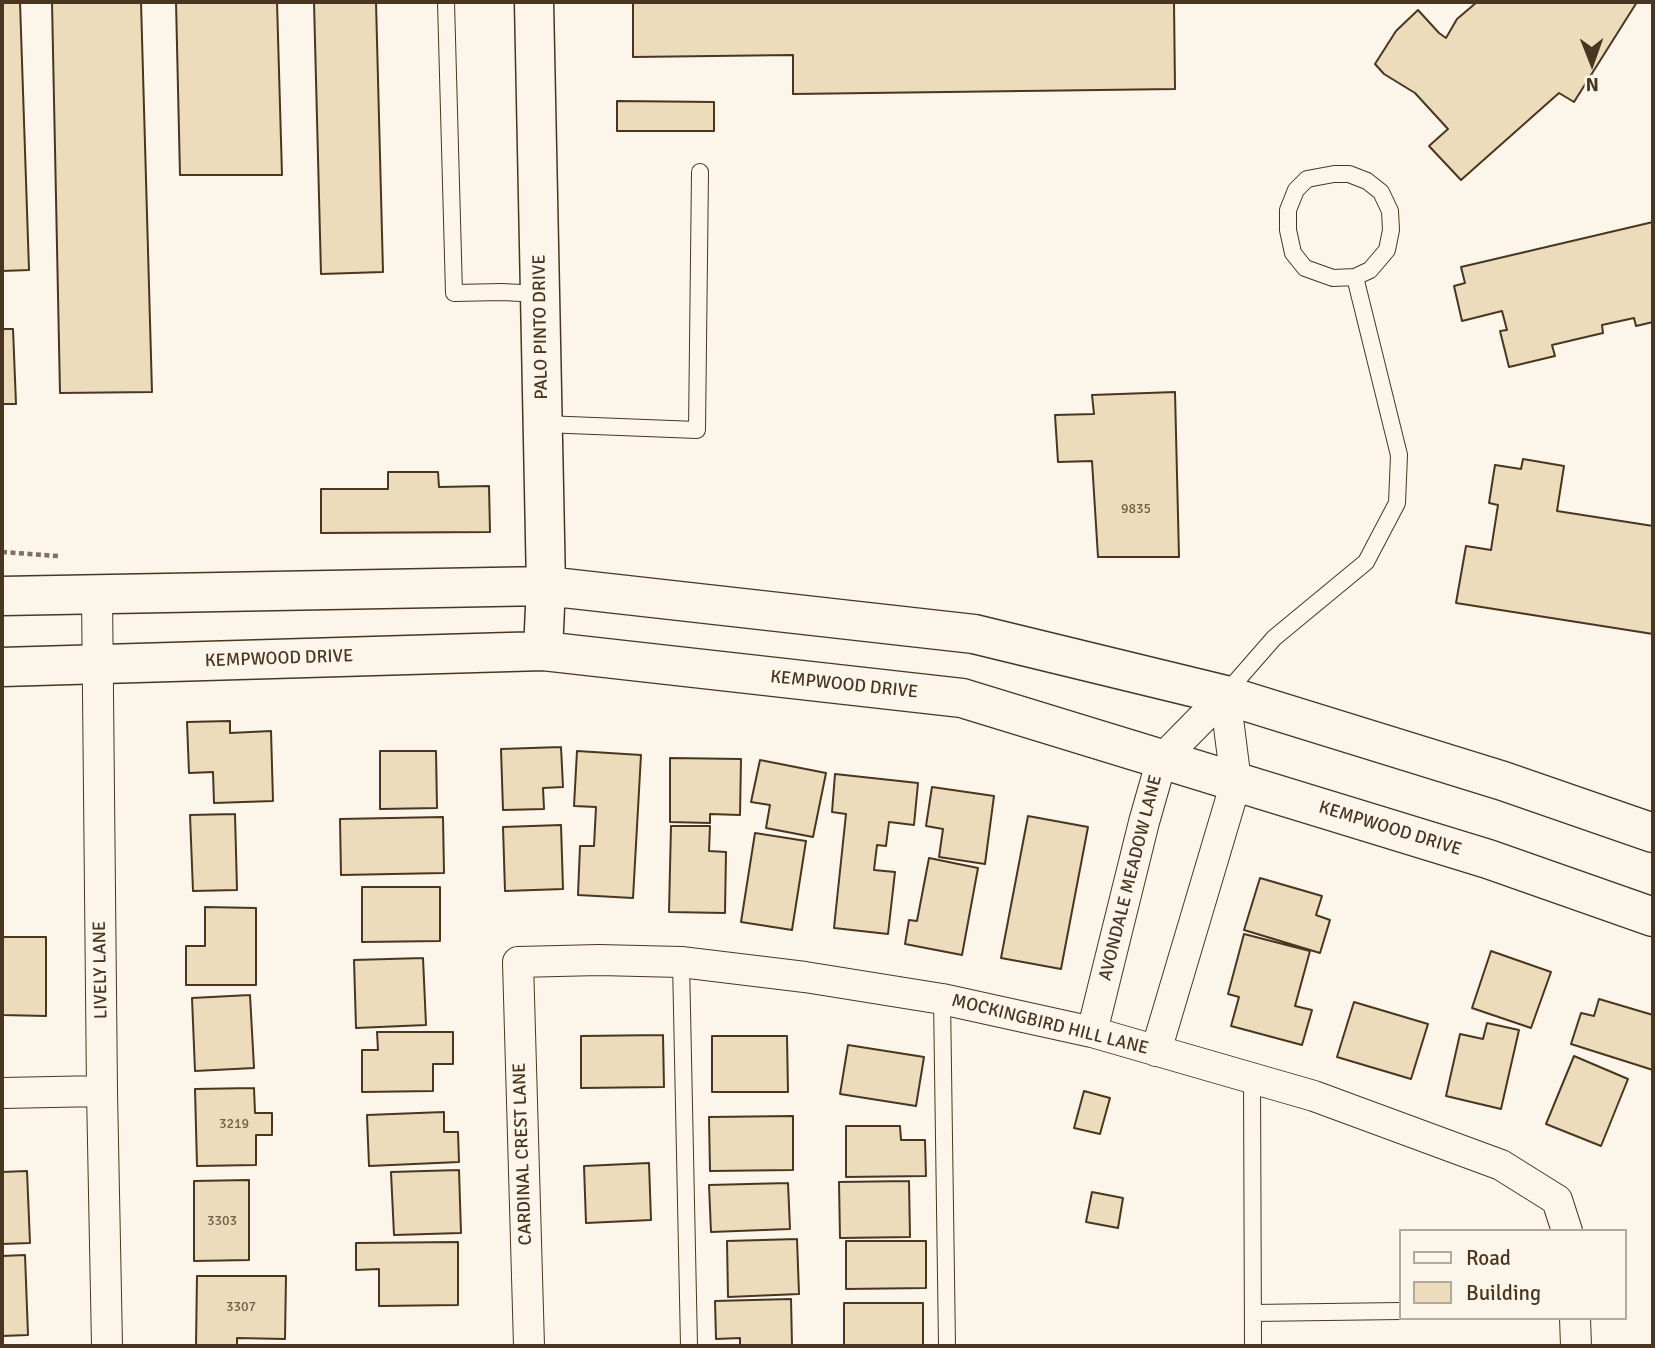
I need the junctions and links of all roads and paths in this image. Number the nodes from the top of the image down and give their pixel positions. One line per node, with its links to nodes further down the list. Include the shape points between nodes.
1 (446, 2): 5 (lane, via 454,293)
2 (534, 2): 5 (main road, PALO PINTO DRIVE)
3 (700, 172): 6 (lane, via 697,430)
4 (1355, 277): 4 (lane, via 1370,270 1387,250 1390,211 1381,192 1349,174 1307,178 1288,210 1293,253 1318,274); 13 (lane, via 1399,455 1397,503 1366,562 1274,638)
5 (540, 294): 6 (main road, PALO PINTO DRIVE)
6 (543, 424): 7 (main road, PALO PINTO DRIVE)
7 (547, 586): 8 (main road); 10 (main road, PALO PINTO DRIVE); 13 (main road, via 974,634)
8 (97, 593): 9 (main road); 11 (street, LIVELY LANE)
9 (2, 596)
10 (543, 651): 11 (main road, KEMPWOOD DRIVE); 14 (main road, KEMPWOOD DRIVE, via 962,698)
11 (98, 664): 12 (main road, KEMPWOOD DRIVE); 24 (street, LIVELY LANE)
12 (2, 667)
13 (1225, 695): 14 (street, AVONDALE MEADOW LANE); 15 (street); 16 (main road)
14 (1162, 759): 15 (main road, KEMPWOOD DRIVE); 21 (street, AVONDALE MEADOW LANE)
15 (1236, 782): 17 (main road, KEMPWOOD DRIVE, via 1488,859); 22 (street)
16 (1653, 833)
17 (1653, 917)
18 (518, 962): 19 (street, MOCKINGBIRD HILL LANE); 31 (street, CARDINAL CREST LANE)
19 (681, 962): 20 (street, MOCKINGBIRD HILL LANE); 32 (lane)
20 (942, 999): 21 (street, MOCKINGBIRD HILL LANE); 33 (lane)
21 (1092, 1032): 22 (street, MOCKINGBIRD HILL LANE)
22 (1156, 1051): 23 (street, MOCKINGBIRD HILL LANE)
23 (1252, 1078): 26 (street, MOCKINGBIRD HILL LANE, via 1501,1165 1557,1200); 28 (lane)
24 (102, 1091): 25 (street); 30 (street, LIVELY LANE)
25 (2, 1093)
26 (1566, 1229)
27 (1400, 1311): 28 (lane)
28 (1253, 1313): 34 (lane)
29 (1575, 1320): 35 (street)
30 (107, 1346)
31 (529, 1346)
32 (689, 1346)
33 (947, 1346)
34 (1254, 1346)
35 (1576, 1346)

